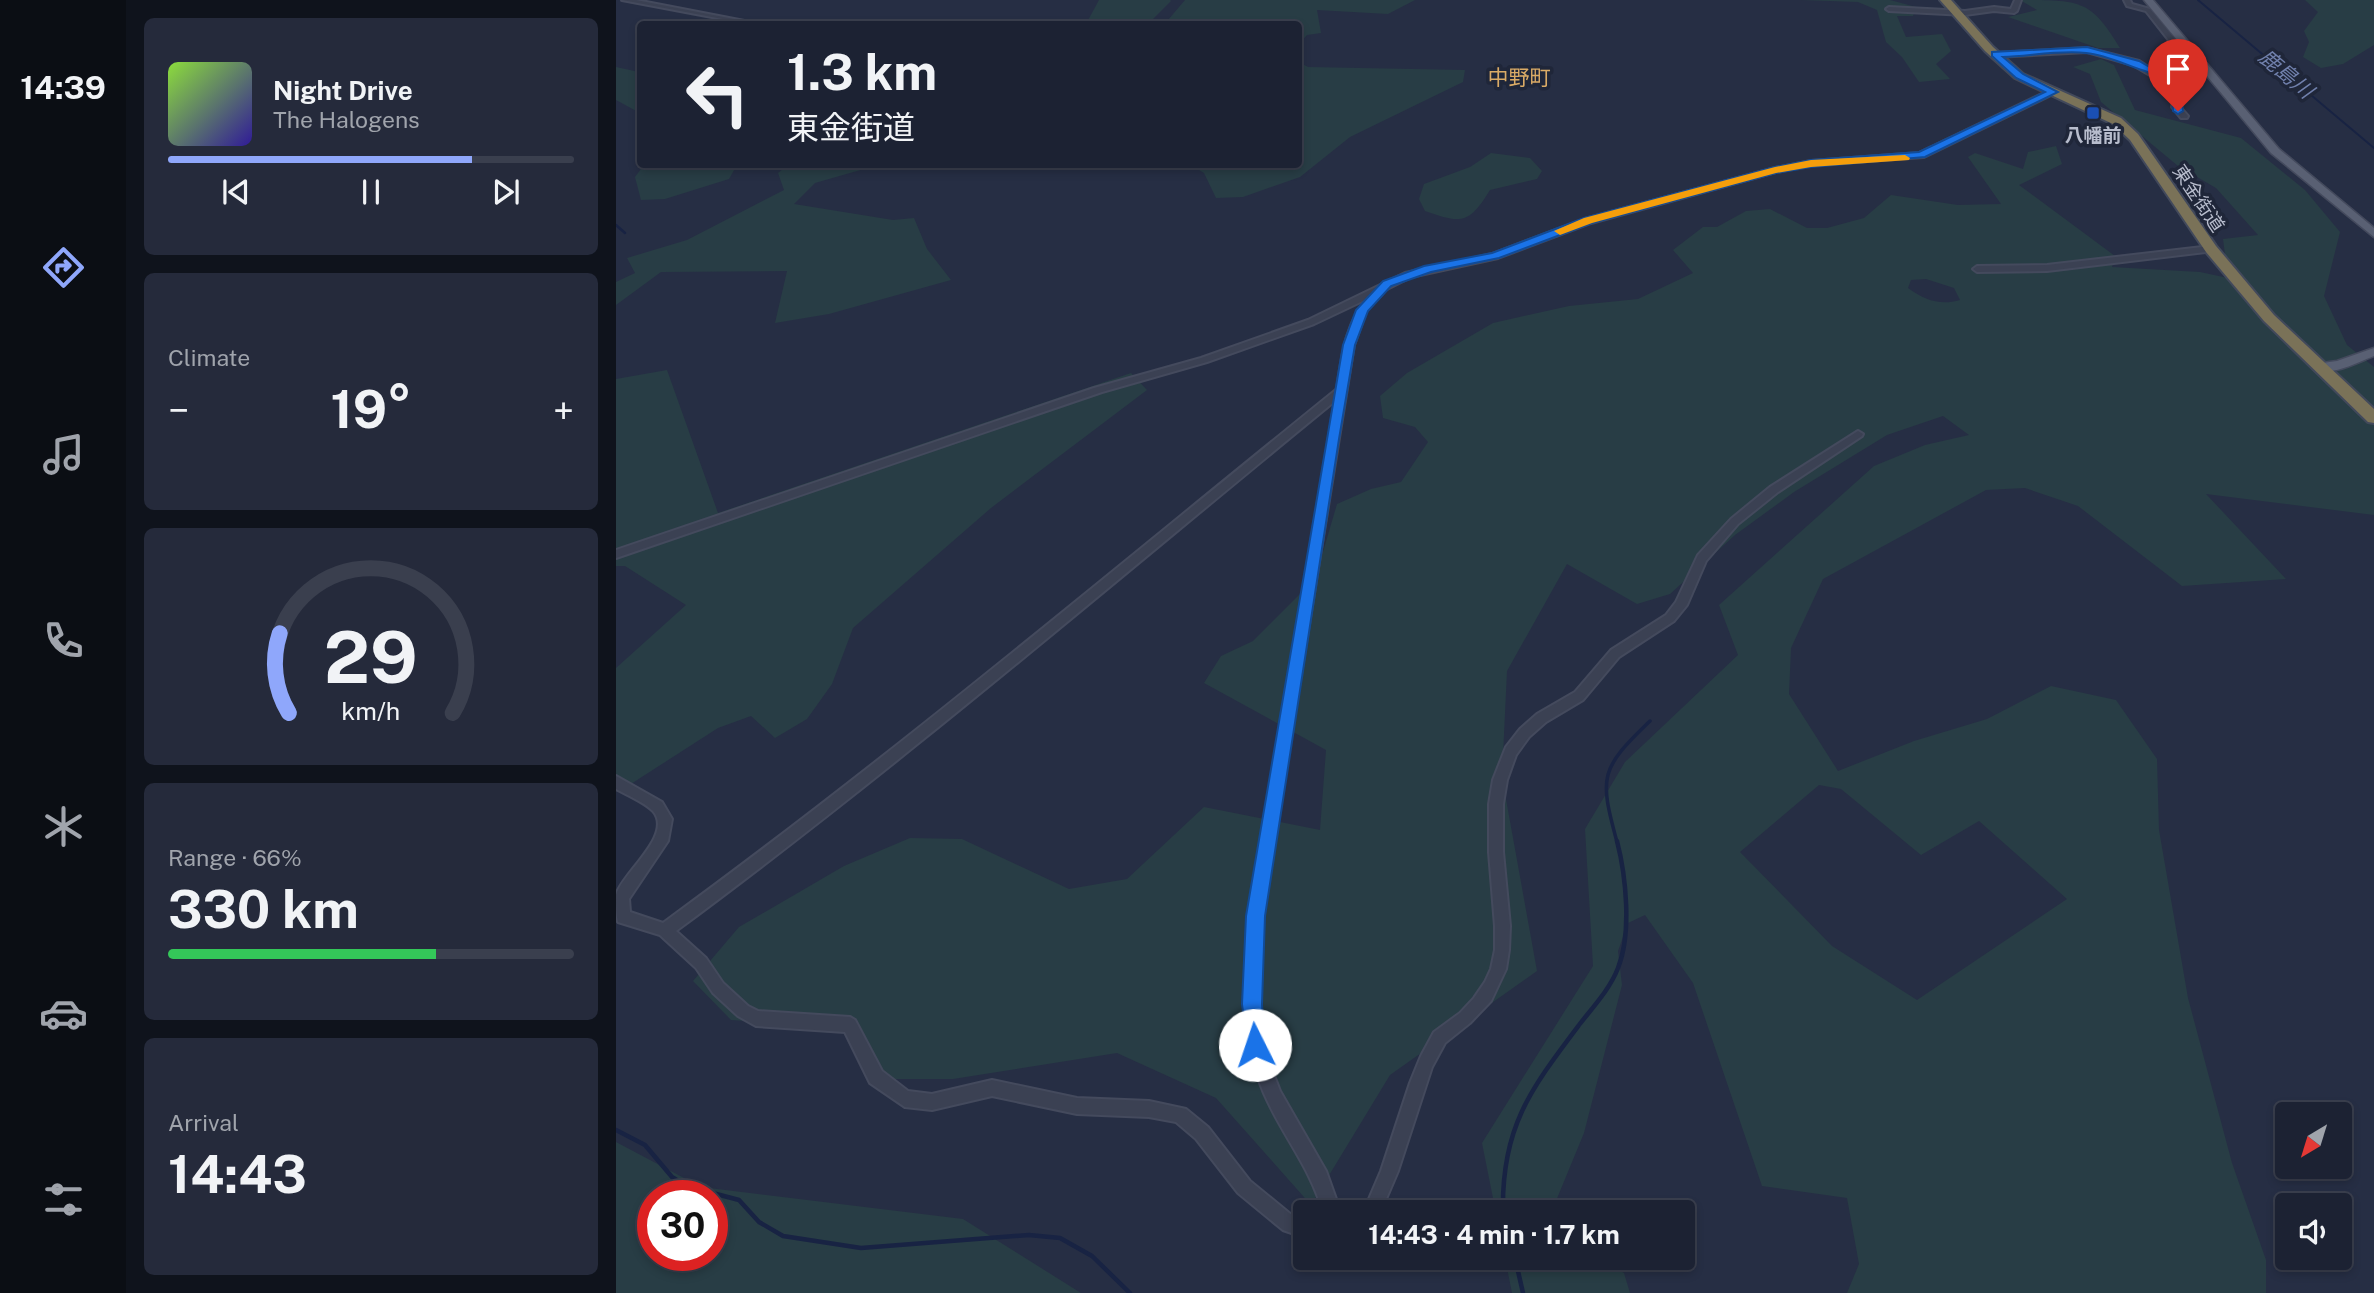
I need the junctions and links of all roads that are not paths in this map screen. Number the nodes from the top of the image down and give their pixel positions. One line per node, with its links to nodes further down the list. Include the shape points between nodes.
1 (625, 0): 9 (street)
2 (1945, 0): 8 (highway, 東金街道)
3 (1969, 0): 8 (street)
4 (2018, 0): 8 (street, via 2012,12)
5 (2127, 0): 11 (street, via 2129,5 2148,10)
6 (2148, 0): 11 (main road)
7 (1889, 9): 8 (street)
8 (1960, 13): 10 (highway, 東金街道)
9 (740, 21)
10 (1995, 54): 12 (street, via 2087,50 2136,63 2152,73); 13 (highway, 東金街道, via 2020,76)
11 (2192, 58): 12 (street, via 2179,62 2182,74); 15 (main road, via 2275,151)
12 (2175, 74): 14 (street, via 2176,107)
13 (2053, 92): 16 (highway, 東金街道, via 2117,121 2134,137); 18 (street, via 1921,155 1775,170 1588,220 1495,256 1429,269)
14 (2184, 116)
15 (2374, 234)
16 (2210, 249): 17 (street, via 2047,268); 20 (highway, 東金街道)
17 (1978, 269)
18 (1387, 284): 21 (street, via 1362,310 1349,345); 24 (street, via 1311,322 1204,360 1098,390)
19 (2374, 352): 20 (main road)
20 (2319, 368): 22 (highway, 東金街道)
21 (1342, 390): 26 (street, via 937,723); 27 (street, via 1255,916 1252,1004 1255,1045 1267,1082 1326,1185)
22 (2374, 418)
23 (1858, 434): 28 (street, via 1731,526 1702,558 1683,605 1660,626 1619,650 1578,697 1545,715 1516,744 1499,785 1503,950 1499,971 1489,992 1440,1036 1427,1057)
24 (616, 554)
25 (616, 782): 26 (street, via 657,806 665,820 663,837 622,898 623,917)
26 (665, 930): 29 (street, via 701,963 718,988 756,1018 850,1025 877,1077 905,1099 932,1102 992,1088 1077,1106 1180,1115 1202,1133 1244,1187)
27 (1329, 1200)
28 (1378, 1200)
29 (1293, 1225)

